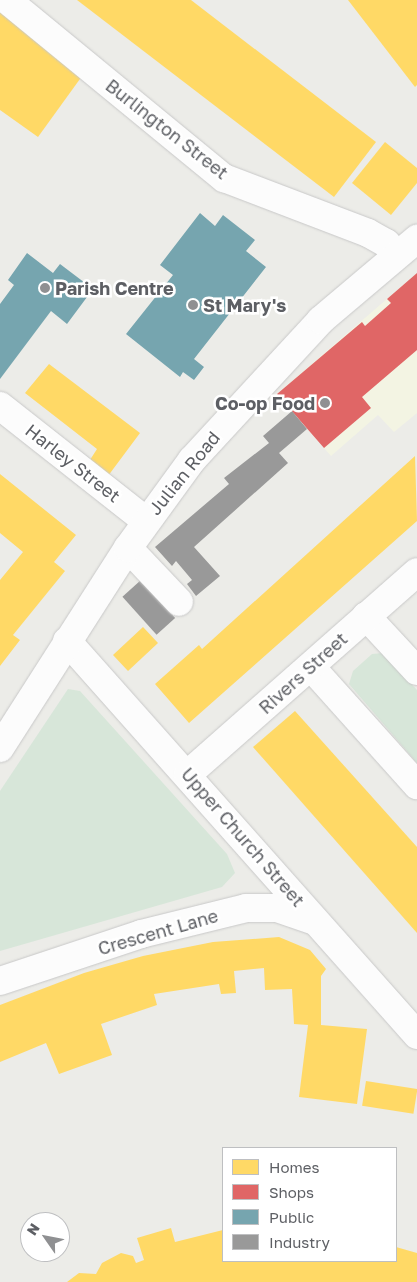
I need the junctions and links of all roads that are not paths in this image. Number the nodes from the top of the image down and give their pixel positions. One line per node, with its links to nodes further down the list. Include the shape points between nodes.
1 (7, 0): 2 (street, Burlington Street, via 224,178 368,233 386,243)
2 (407, 247): 4 (street, Julian Road, via 322,320 252,392 192,460)
3 (0, 406): 4 (street, Harley Street)
4 (146, 521): 5 (street, Julian Road)
5 (128, 548): 7 (street); 9 (street, Julian Road)
6 (417, 572): 8 (street, Rivers Street)
7 (178, 602)
8 (366, 616): 10 (street, Rivers Street); 11 (street)
9 (67, 641): 12 (street, Julian Road); 13 (street, Upper Church Street)
10 (311, 666): 13 (street, Rivers Street); 14 (street)
11 (417, 671)
12 (0, 748)
13 (188, 774): 15 (street, Upper Church Street)
14 (417, 785)
15 (318, 923): 16 (street, Crescent Lane, via 277,908 246,908 141,934); 17 (street, Upper Church Street)
16 (0, 981)
17 (412, 1020)

